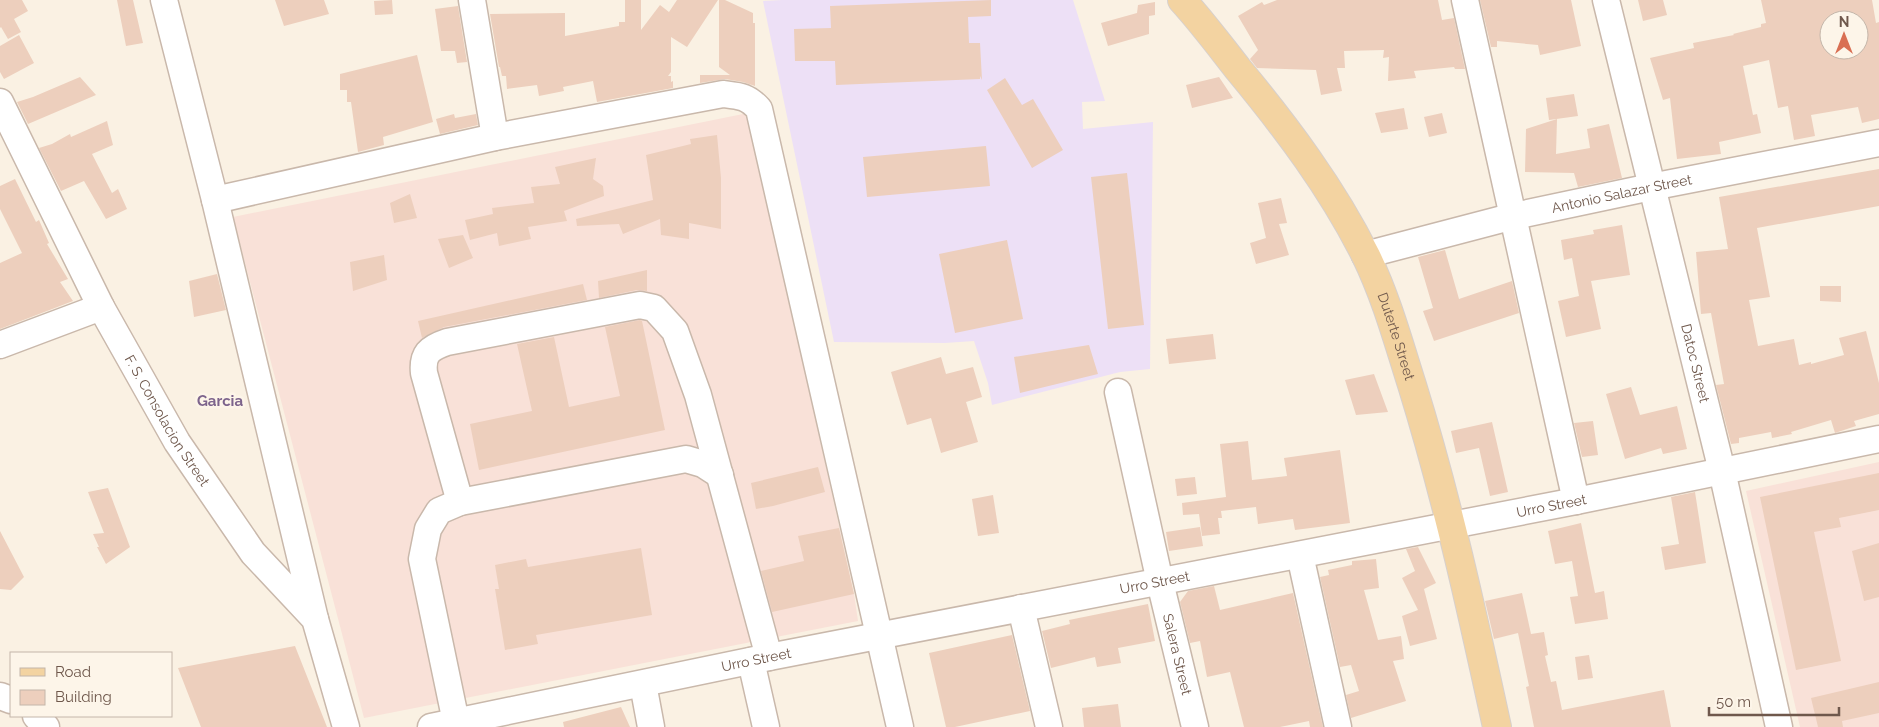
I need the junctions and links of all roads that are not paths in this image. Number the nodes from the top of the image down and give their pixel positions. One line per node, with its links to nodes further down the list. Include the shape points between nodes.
1 (164, 0): 10 (street)
2 (472, 0): 7 (street)
3 (1465, 0): 11 (street)
4 (1606, 0): 9 (street, Datoc Street)
5 (1190, 2): 12 (main road, Duterte Street, via 1318,173)
6 (0, 102): 13 (street, F. S. Consolacion Street)
7 (495, 137): 10 (street); 26 (street, via 723,94 750,99 759,109)
8 (1879, 143): 9 (street, Antonio Salazar Street)
9 (1651, 187): 11 (street, Antonio Salazar Street); 17 (street, Datoc Street)
10 (215, 200): 25 (street)
11 (1514, 216): 12 (street, Antonio Salazar Street); 19 (street)
12 (1365, 255): 21 (main road, Duterte Street, via 1384,296 1397,336)
13 (101, 307): 14 (street); 25 (street, F. S. Consolacion Street, via 177,442 248,545)
14 (0, 345)
15 (1118, 392): 23 (street, Salera Street)
16 (1879, 438): 17 (street, Urro Street)
17 (1722, 471): 19 (street, Urro Street); 41 (street, Datoc Street)
18 (720, 475): 20 (street, via 703,464 686,459); 20 (street, via 698,395 675,330 654,308 640,305 434,346 423,364 424,374); 27 (street)
19 (1576, 501): 21 (street, Urro Street)
20 (460, 502): 30 (street, via 439,511 428,529 422,559)
21 (1452, 525): 22 (street, Urro Street); 40 (main road, Duterte Street)
22 (1300, 555): 23 (street, Urro Street); 39 (street)
23 (1160, 582): 24 (street, Urro Street); 38 (street, Salera Street)
24 (1021, 608): 26 (street, Urro Street); 37 (street)
25 (315, 619): 32 (street, F. S. Consolacion Street)
26 (880, 636): 27 (street, Urro Street); 36 (street)
27 (760, 659): 28 (street, Urro Street); 35 (street)
28 (643, 684): 30 (street, Urro Street); 34 (street)
29 (37, 717): 31 (street)
30 (456, 722): 33 (street, Urro Street)
31 (46, 727)
32 (346, 727)
33 (431, 727)
34 (651, 727)
35 (766, 727)
36 (900, 727)
37 (1049, 727)
38 (1195, 727)
39 (1338, 727)
40 (1497, 727)
41 (1779, 727)

